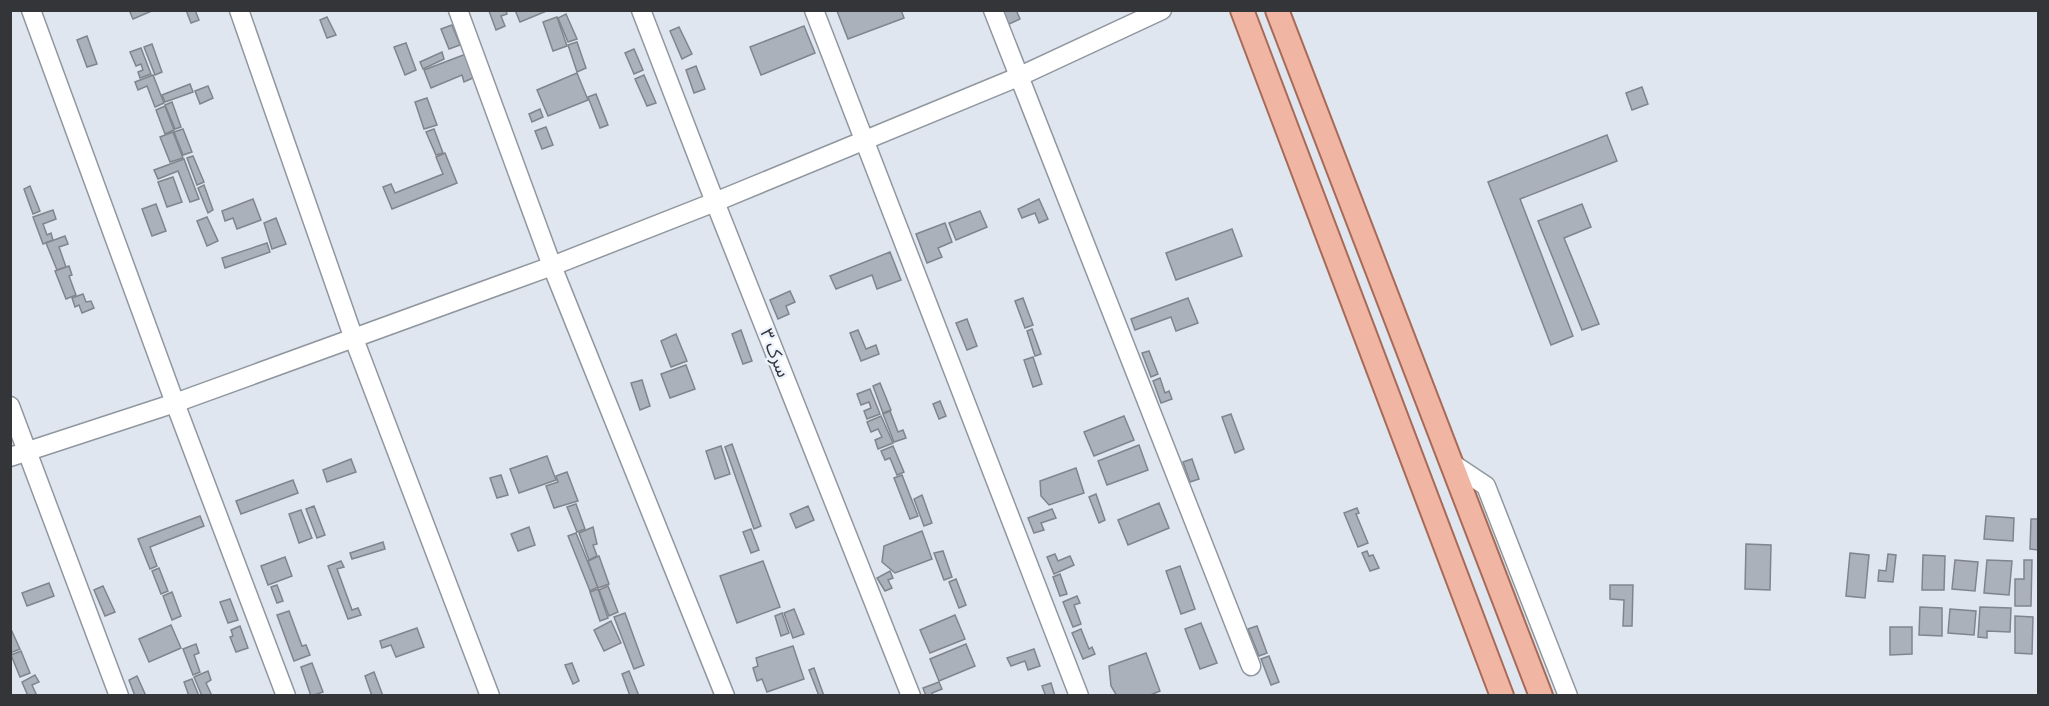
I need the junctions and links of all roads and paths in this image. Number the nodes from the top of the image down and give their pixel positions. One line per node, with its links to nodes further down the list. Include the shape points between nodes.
1 (32, 10): 15 (street)
2 (240, 10): 14 (street)
3 (458, 10): 13 (street)
4 (641, 10): 12 (street, سرک ۳)
5 (814, 10): 11 (street)
6 (993, 10): 10 (street)
7 (1162, 10): 10 (street)
8 (1242, 10): 20 (main road)
9 (1277, 10): 18 (main road)
10 (1018, 77): 11 (street); 21 (street)
11 (864, 140): 12 (street); 27 (street)
12 (715, 202): 13 (street); 26 (street, سرک ۳)
13 (552, 266): 14 (street); 25 (street)
14 (354, 339): 15 (street); 24 (street)
15 (175, 403): 17 (street); 23 (street)
16 (10, 406): 17 (street)
17 (19, 454): 22 (street)
18 (1453, 464): 19 (main road); 30 (street, via 1486,486)
19 (1470, 511): 20 (main road); 29 (main road)
20 (1436, 523): 28 (main road)
21 (1251, 666)
22 (119, 696)
23 (286, 696)
24 (489, 696)
25 (725, 696)
26 (911, 696)
27 (1079, 696)
28 (1502, 696)
29 (1541, 696)
30 (1568, 696)

